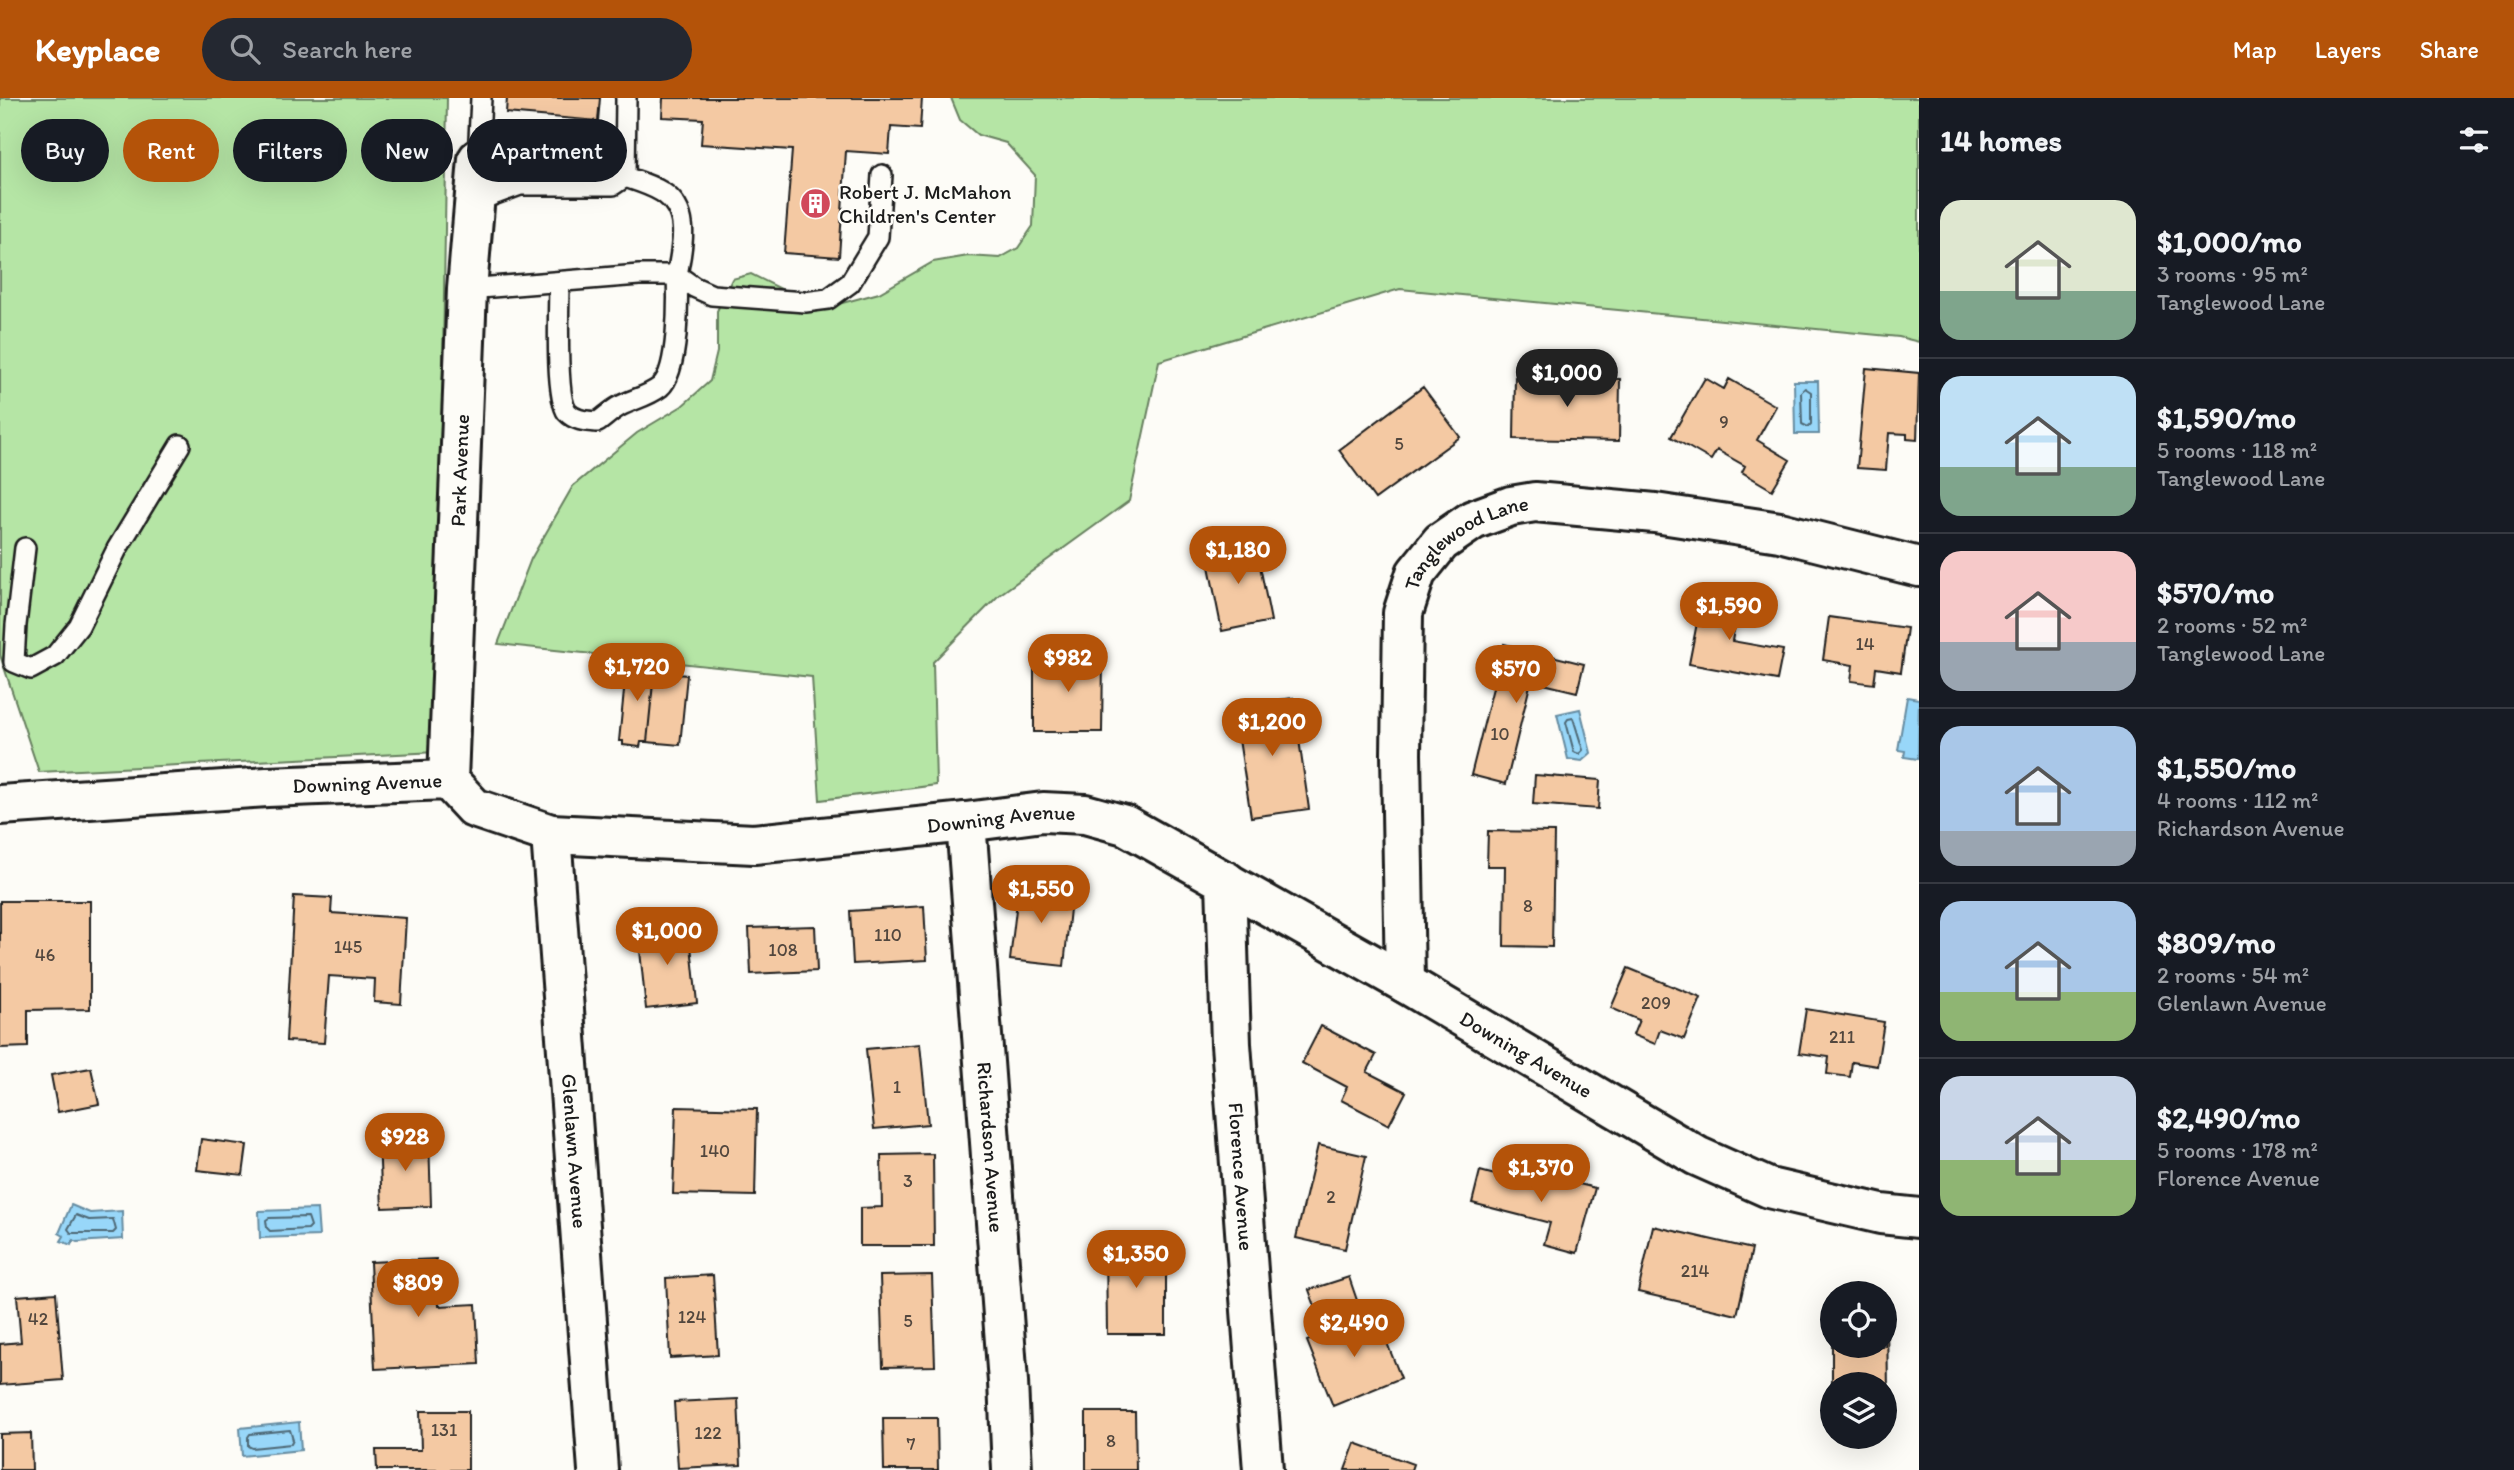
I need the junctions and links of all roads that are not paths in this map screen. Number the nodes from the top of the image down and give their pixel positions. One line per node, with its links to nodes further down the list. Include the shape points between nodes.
1 (481, 98): 3 (lane)
2 (626, 98): 4 (lane)
3 (480, 119)
4 (626, 119)
5 (882, 175): 10 (lane, via 878,237 850,283 828,299 805,302 712,295)
6 (627, 178): 10 (lane, via 663,192 676,207 684,239)
7 (476, 182): 9 (street, Park Avenue)
8 (618, 182): 9 (lane, via 612,186 520,185)
9 (474, 201): 12 (street, Park Avenue)
10 (677, 275): 11 (lane); 11 (lane, via 677,328 663,385 598,422 577,419 566,411 563,401)
11 (559, 282): 12 (lane)
12 (467, 289): 16 (street, Park Avenue)
13 (180, 445): 14 (lane, via 117,550 79,626 55,656 31,669 14,662)
14 (25, 548)
15 (1919, 567): 21 (street, Tanglewood Lane, via 1780,532 1655,513 1535,502 1473,520 1441,542 1416,573 1403,613)
16 (448, 780): 17 (street, Downing Avenue); 19 (street, Downing Avenue, via 474,808)
17 (0, 805)
18 (966, 822): 19 (street, Downing Avenue, via 754,844); 20 (street, Downing Avenue, via 1042,812 1085,814 1125,825); 24 (street, Richardson Avenue)
19 (551, 834): 23 (street, Glenlawn Avenue)
20 (1226, 881): 21 (street, Downing Avenue); 25 (street, Florence Avenue, via 1231,1044)
21 (1405, 983): 22 (street, Downing Avenue, via 1697,1156 1769,1188 1881,1214)
22 (1919, 1218)
23 (598, 1470)
24 (1012, 1470)
25 (1263, 1470)

